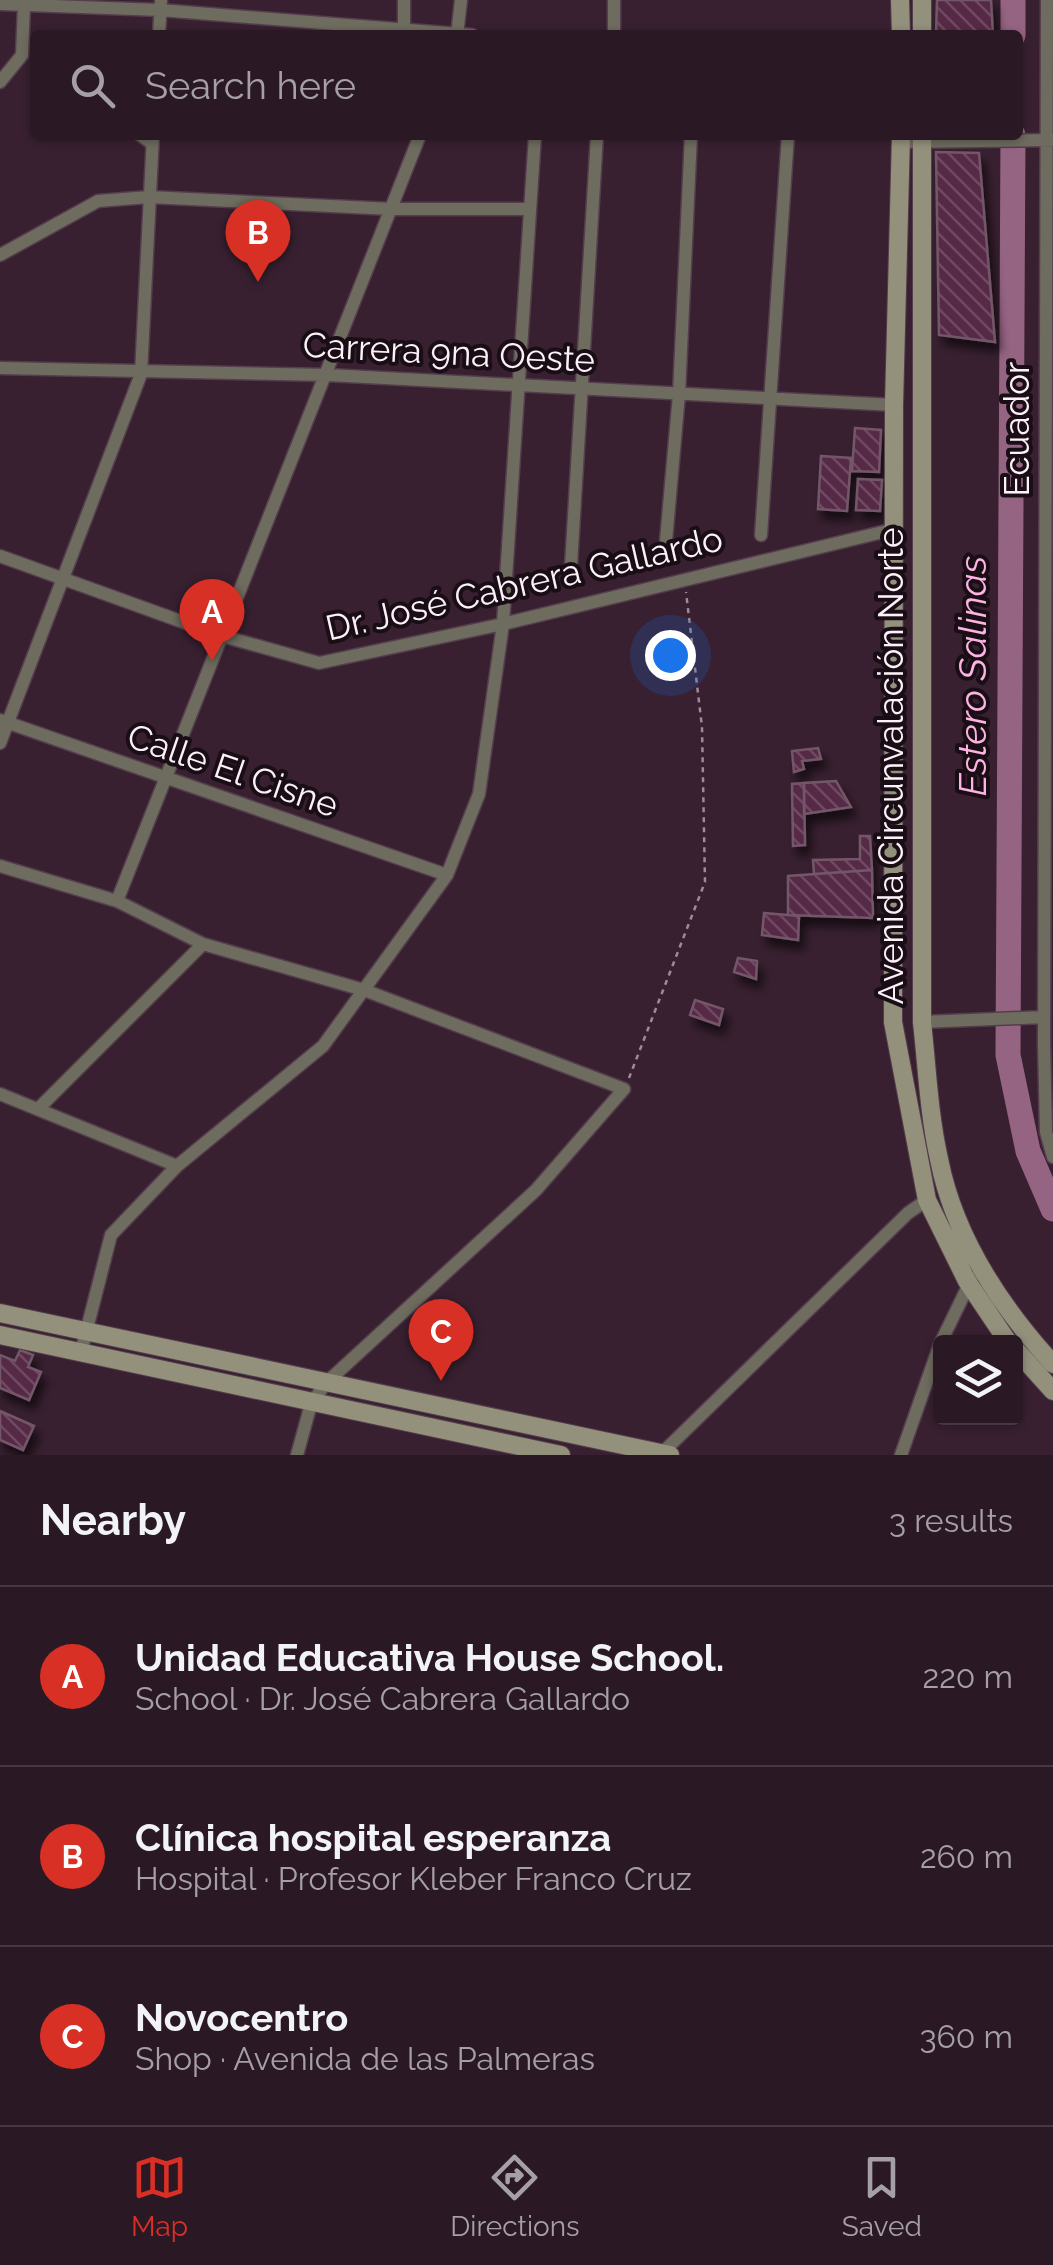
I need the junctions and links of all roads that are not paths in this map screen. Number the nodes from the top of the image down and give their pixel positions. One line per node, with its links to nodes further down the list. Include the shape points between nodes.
1 (404, 0): 11 (street)
2 (461, 0): 14 (street)
3 (614, 0): 15 (street)
4 (900, 0): 16 (main road)
5 (922, 0): 17 (main road)
6 (1048, 0): 10 (street, Ecuador)
7 (0, 4): 8 (street)
8 (24, 4): 9 (street); 18 (street)
9 (160, 5): 11 (street); 12 (street)
10 (1050, 22): 30 (street, Ecuador)
11 (404, 28): 13 (street)
12 (159, 30)
13 (423, 30)
14 (462, 30)
15 (614, 30)
16 (901, 30)
17 (922, 30)
18 (22, 55): 19 (lane); 20 (street)
19 (30, 61)
20 (0, 82)
21 (418, 140): 33 (street)
22 (535, 140): 32 (street)
23 (597, 140): 40 (street)
24 (691, 140): 41 (street)
25 (788, 140): 42 (street)
26 (902, 140): 43 (main road, Avenida Circunvalación Norte)
27 (922, 140): 49 (main road, Avenida Circunvalación Norte)
28 (947, 140): 30 (street)
29 (153, 141): 31 (street)
30 (1047, 141): 34 (street, Ecuador)
31 (149, 197): 33 (street); 35 (street, via 98,201); 37 (street)
32 (528, 209): 33 (street); 39 (street)
33 (392, 210): 38 (street)
34 (1050, 236): 54 (street, Ecuador)
35 (0, 255)
36 (0, 368): 37 (street, Carrera 9na Oeste)
37 (141, 374): 38 (street, Carrera 9na Oeste); 50 (street)
38 (328, 375): 39 (street, Carrera 9na Oeste); 53 (street)
39 (516, 385): 40 (street, Carrera 9na Oeste); 52 (street)
40 (582, 389): 41 (street, Carrera 9na Oeste); 51 (street)
41 (679, 394): 42 (street, Carrera 9na Oeste); 46 (street)
42 (771, 398): 43 (street, Carrera 9na Oeste); 45 (street)
43 (894, 405): 44 (main road, Avenida Circunvalación Norte)
44 (896, 529): 48 (main road, Avenida Circunvalación Norte); 52 (street, Dr. José Cabrera Gallardo)
45 (761, 535)
46 (665, 552)
47 (0, 556): 50 (street, Dr. José Cabrera Gallardo)
48 (895, 568): 49 (main road); 71 (main road, Avenida Circunvalación Norte, via 893,1022)
49 (924, 569): 66 (main road, Avenida Circunvalación Norte)
50 (61, 578): 53 (street, Dr. José Cabrera Gallardo); 55 (street)
51 (570, 582)
52 (503, 624): 53 (street, Dr. José Cabrera Gallardo, via 319,663); 60 (street, via 479,794)
53 (219, 636): 57 (street)
54 (1049, 704): 58 (street, Ecuador)
55 (4, 721): 56 (street); 57 (street, Calle El Cisne)
56 (0, 743)
57 (162, 779): 60 (street, Calle El Cisne); 61 (street)
58 (1049, 827): 64 (street, Ecuador)
59 (0, 866): 61 (street)
60 (447, 875): 63 (street)
61 (117, 902): 62 (street)
62 (203, 944): 63 (street); 68 (street)
63 (364, 990): 70 (street, via 323,1046); 82 (street, via 624,1089 536,1190)
64 (1048, 1001): 65 (street, Ecuador)
65 (1038, 1017): 66 (street); 69 (street, Ecuador)
66 (922, 1022): 72 (main road, Avenida Circunvalación Norte, via 938,1159)
67 (0, 1094): 68 (street)
68 (39, 1108): 70 (street)
69 (1053, 1157)
70 (176, 1166): 74 (street, via 111,1236)
71 (927, 1200): 72 (main road, Avenida Circunvalación Norte); 85 (street)
72 (975, 1276): 76 (street); 77 (main road, Avenida Circunvalación Norte); 80 (main road, Avenida Circunvalación Norte)
73 (0, 1313): 74 (main road)
74 (89, 1330): 78 (street); 82 (main road)
75 (0, 1335): 78 (main road)
76 (945, 1335)
77 (1004, 1335)
78 (82, 1352): 84 (main road)
79 (1023, 1358): 83 (main road)
80 (1053, 1364)
81 (933, 1365): 88 (street)
82 (326, 1383): 84 (street); 85 (main road)
83 (1053, 1391)
84 (311, 1404): 86 (street); 87 (main road)
85 (664, 1454)
86 (298, 1455)
87 (561, 1455)
88 (901, 1455)

